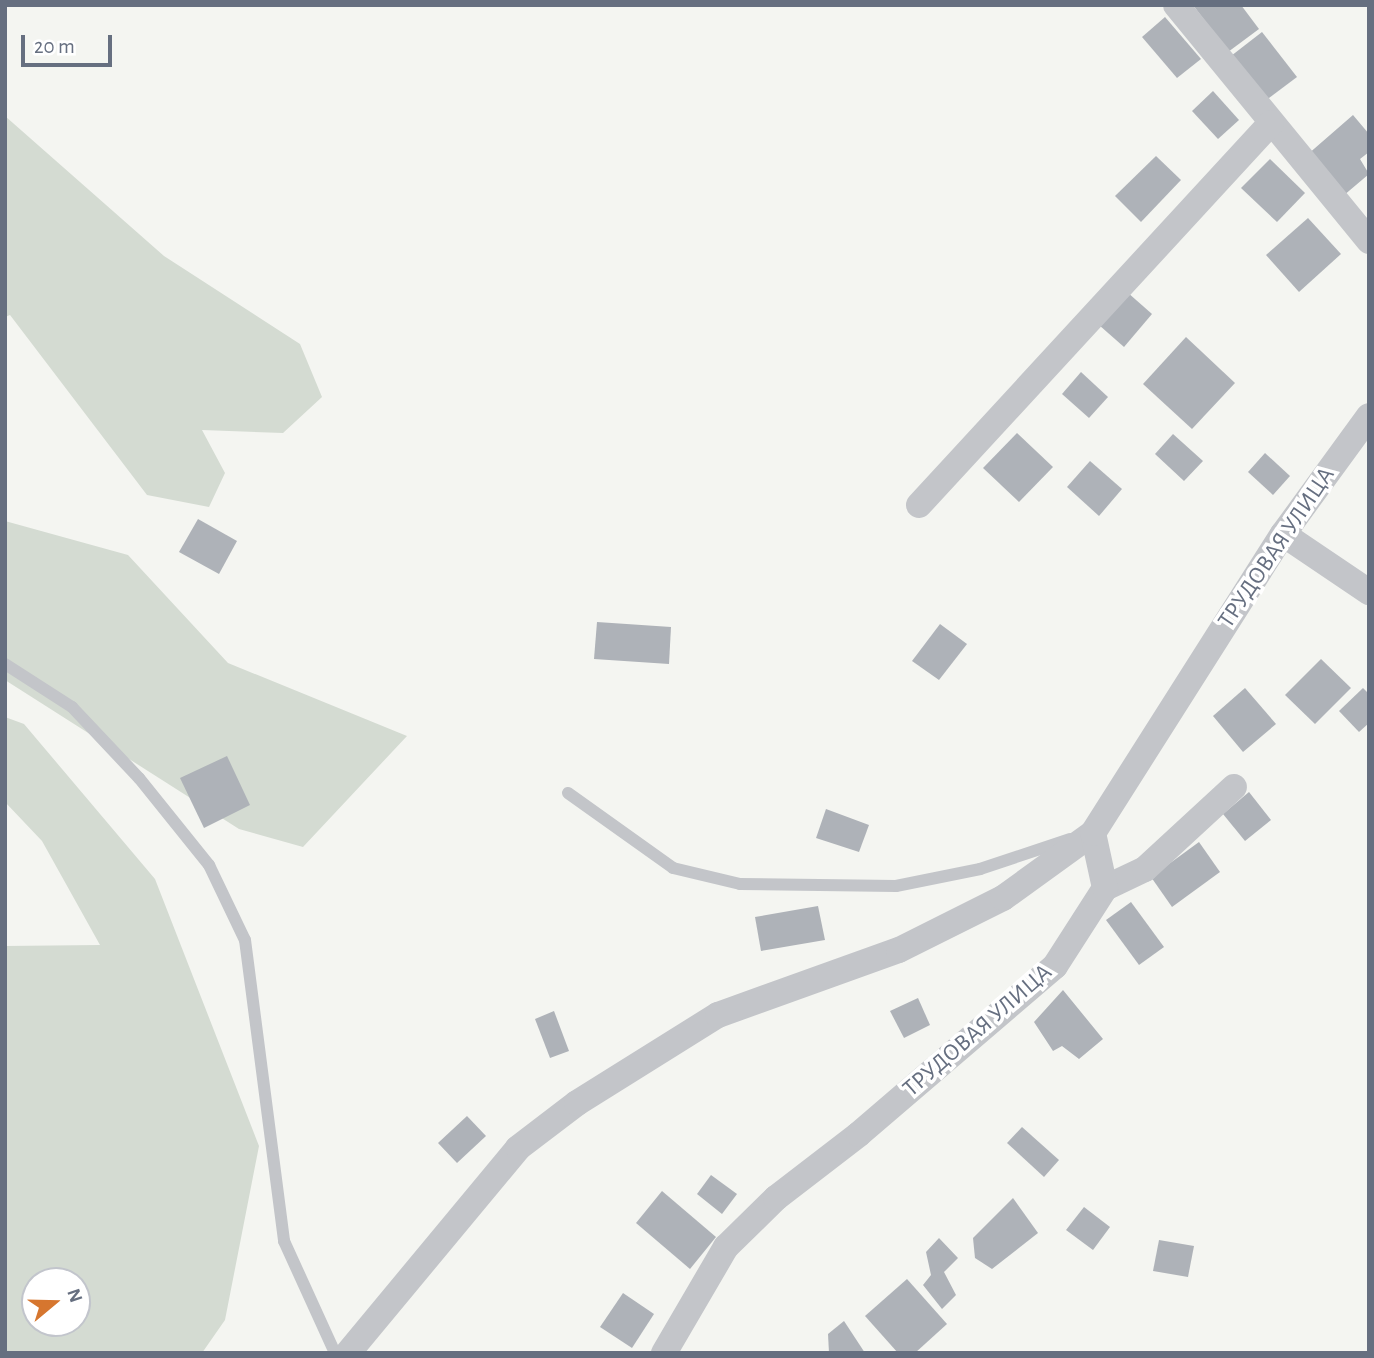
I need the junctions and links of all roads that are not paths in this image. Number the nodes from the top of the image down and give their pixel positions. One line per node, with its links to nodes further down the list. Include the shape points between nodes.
1 (1176, 5): 2 (street)
2 (1271, 123): 3 (street); 5 (street)
3 (1369, 241)
4 (1369, 416): 6 (street, ТРУДОВАЯ УЛИЦА)
5 (919, 505)
6 (1283, 534): 7 (street); 11 (street, ТРУДОВАЯ УЛИЦА)
7 (1369, 592)
8 (5, 664): 13 (lane, via 72,707 139,778 209,865 245,940 284,1241)
9 (1234, 787): 12 (street, via 1145,869)
10 (568, 793): 11 (lane, via 673,868 740,884 896,886 980,869)
11 (1093, 833): 12 (street); 14 (street, via 1003,898 899,950 718,1015 577,1103 518,1148)
12 (1105, 888): 15 (street, ТРУДОВАЯ УЛИЦА, via 1055,966 859,1134 776,1198 726,1247)
13 (335, 1353)
14 (348, 1353)
15 (664, 1353)

